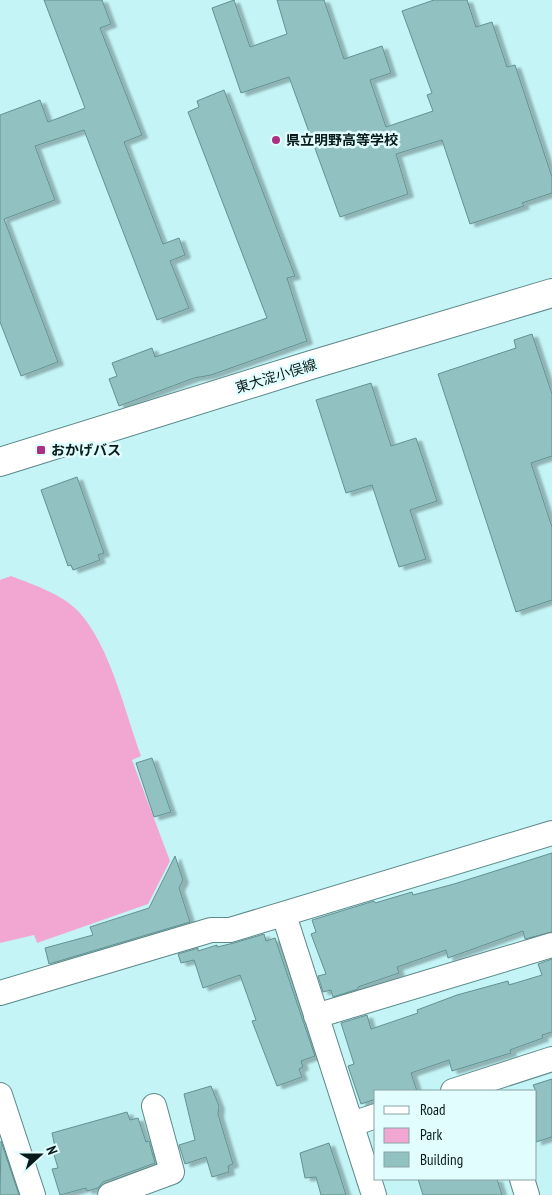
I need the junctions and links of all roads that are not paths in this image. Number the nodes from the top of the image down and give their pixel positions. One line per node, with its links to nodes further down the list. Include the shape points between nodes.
1 (552, 292): 2 (main road, 東大淀小俣線)
2 (0, 462)
3 (552, 833): 4 (street)
4 (284, 914): 6 (street, via 230,930 211,930); 7 (street)
5 (552, 945): 7 (street)
6 (0, 992)
7 (316, 1016): 14 (street)
8 (552, 1059): 9 (street)
9 (492, 1085): 10 (street)
10 (460, 1090)
11 (0, 1096): 16 (street)
12 (154, 1106): 17 (street, via 172,1172)
13 (374, 1117): 14 (street)
14 (352, 1124): 18 (street)
15 (522, 1180): 19 (street)
16 (33, 1195)
17 (110, 1195)
18 (374, 1195)
19 (527, 1195)

